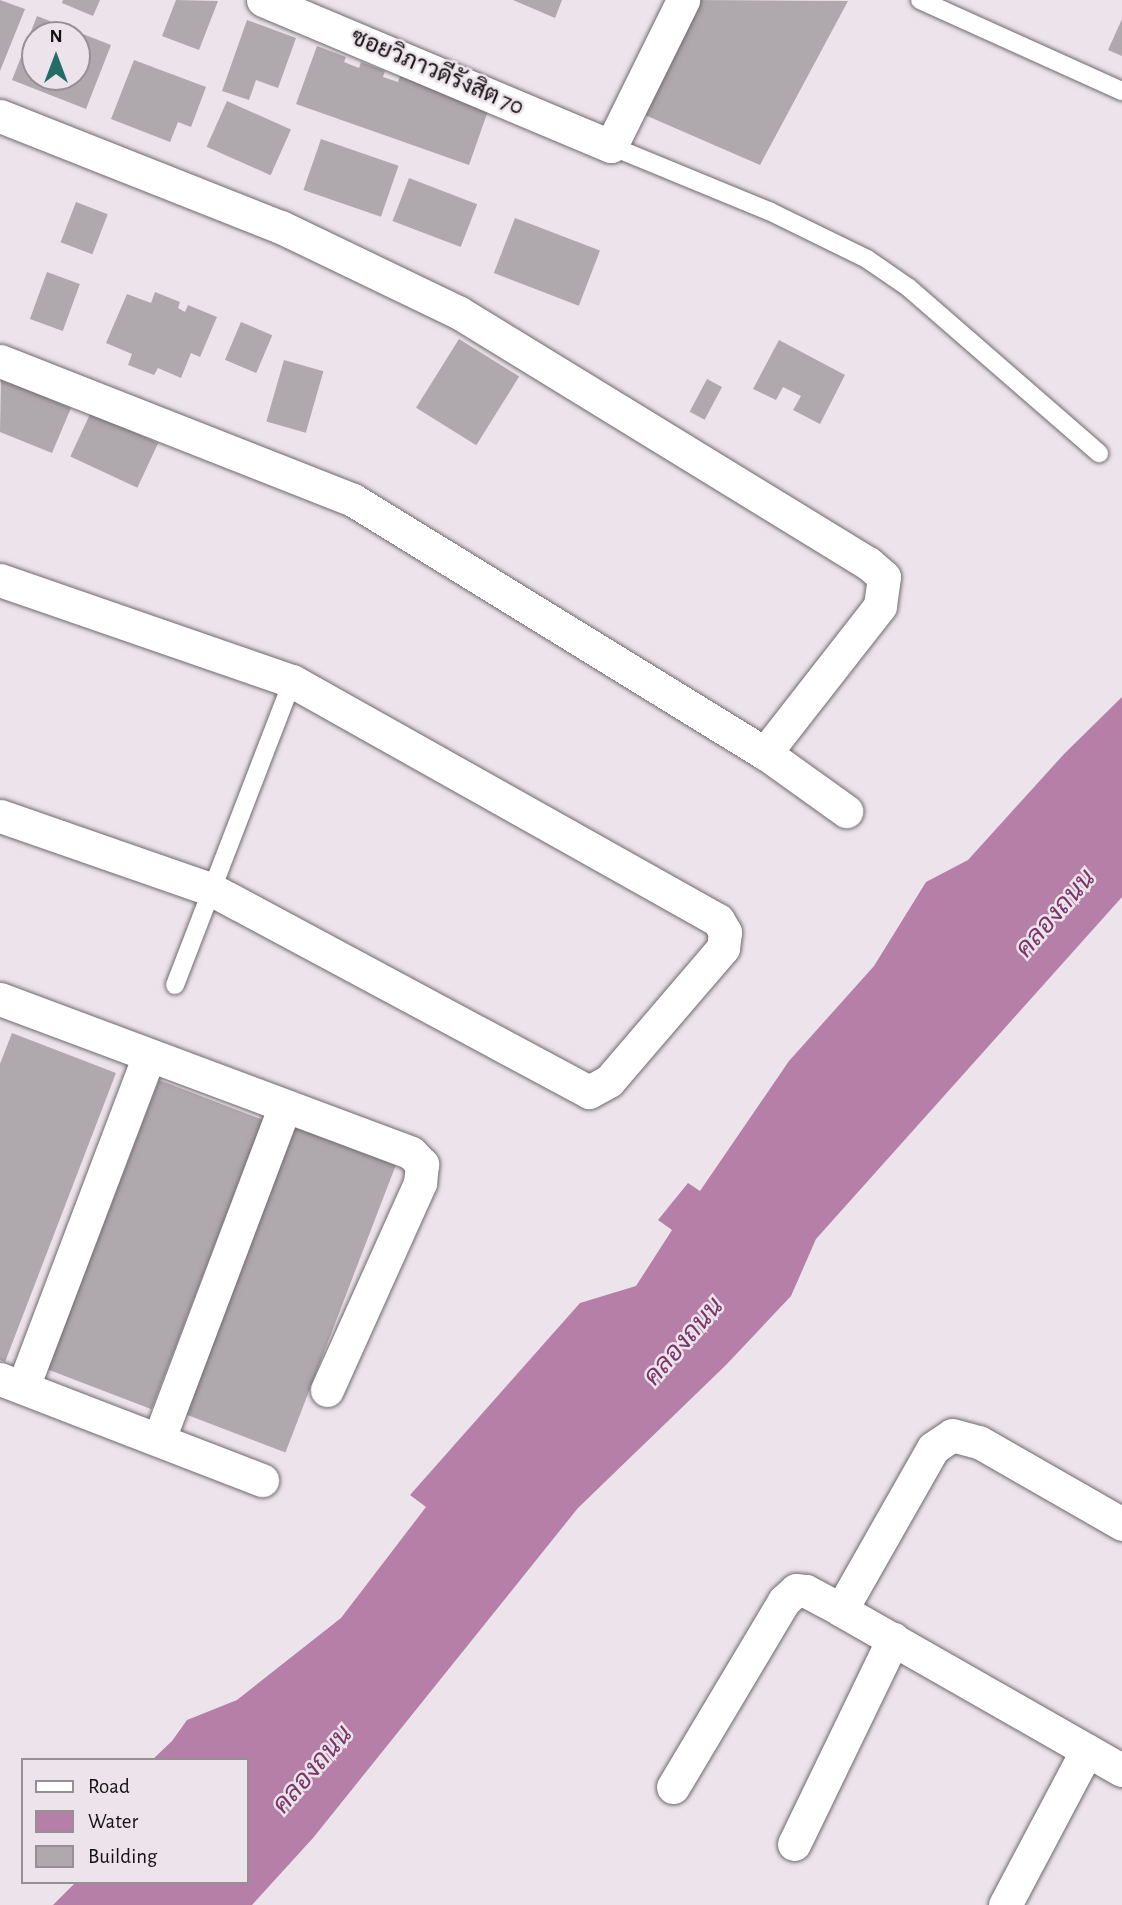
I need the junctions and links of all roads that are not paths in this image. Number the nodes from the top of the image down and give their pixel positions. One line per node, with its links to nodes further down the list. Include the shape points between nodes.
1 (262, 0): 6 (street, ซอยวิภาวดีรังสิต 70)
2 (683, 0): 6 (street)
3 (920, 0): 4 (lane)
4 (1122, 91)
5 (0, 116): 11 (street, via 281,227 458,312 868,563 884,577 880,606)
6 (611, 146): 8 (lane, via 769,211 867,259 909,288)
7 (0, 361): 11 (street, via 353,500)
8 (1099, 453)
9 (0, 580): 10 (street)
10 (292, 681): 14 (lane); 14 (street, via 718,920 725,932 723,948 609,1081 589,1092)
11 (765, 753): 12 (street)
12 (846, 811)
13 (0, 816): 14 (street)
14 (210, 889): 15 (lane)
15 (175, 985)
16 (2, 1006): 17 (street)
17 (149, 1055): 18 (street); 19 (street)
18 (285, 1106): 20 (street, via 411,1153 422,1164 420,1183); 21 (street)
19 (11, 1383): 21 (street)
20 (327, 1390)
21 (159, 1438): 22 (street)
22 (262, 1480)
23 (1122, 1524): 24 (street, via 979,1442 952,1435 933,1448)
24 (841, 1610): 25 (street); 28 (street, via 806,1591 796,1590 784,1601)
25 (893, 1639): 26 (street); 29 (street)
26 (1087, 1750): 27 (street); 30 (street)
27 (1122, 1770)
28 (673, 1787)
29 (794, 1844)
30 (1005, 1905)

